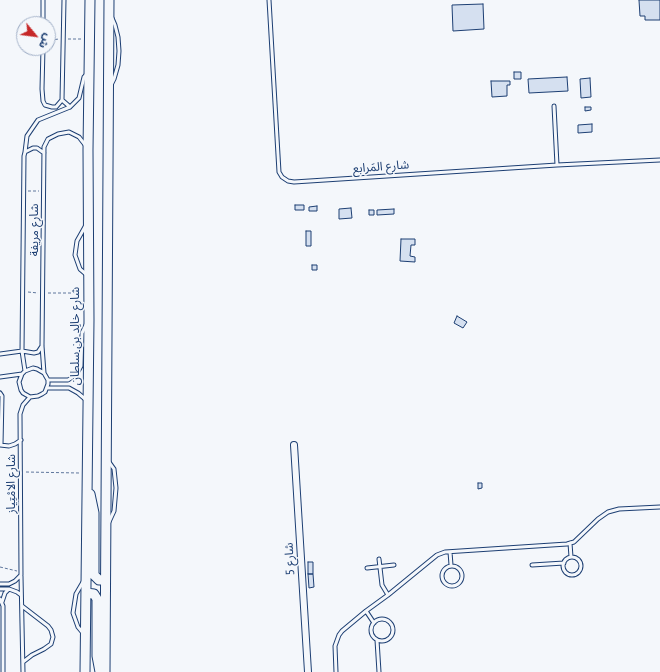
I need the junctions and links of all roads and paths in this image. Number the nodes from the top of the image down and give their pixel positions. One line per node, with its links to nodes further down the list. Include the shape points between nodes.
1 (43, 0): 6 (lane)
2 (64, 0): 9 (lane)
3 (90, 0): 8 (main road, شارع خالِد بن سلطان)
4 (109, 0): 54 (main road)
5 (269, 0): 16 (lane, شارع المَرابع, via 279,172 288,181)
6 (43, 16)
7 (43, 56): 9 (lane, via 43,102 56,107)
8 (89, 72): 11 (lane, via 84,78 79,98); 12 (main road, شارع خالِد بن سلطان)
9 (62, 100): 11 (lane)
10 (554, 106): 16 (lane)
11 (70, 107): 13 (lane, via 38,120 27,136)
12 (88, 150): 14 (lane, شارع مريفة, via 79,137 70,132 48,139); 21 (main road, شارع خالِد بن سلطان)
13 (25, 152): 14 (lane, via 37,148); 17 (lane)
14 (44, 153): 18 (lane, شارع مريفة)
15 (660, 160): 16 (lane, شارع المَرابع)
16 (557, 165)
17 (24, 191): 18 (path); 19 (lane)
18 (44, 191): 20 (lane, شارع مريفة)
19 (23, 292): 20 (path); 24 (lane)
20 (43, 293): 21 (path); 23 (lane, شارع مريفة)
21 (88, 293): 22 (main road, شارع خالِد بن سلطان)
22 (89, 320): 29 (lane, via 82,333 81,366 76,376 68,380); 33 (main road, شارع خالِد بن سلطان)
23 (42, 346): 24 (lane, via 34,353); 27 (lane, شارع مريفة)
24 (22, 351): 25 (lane); 26 (lane)
25 (0, 356)
26 (24, 373): 27 (lane, via 33,368); 28 (lane); 32 (lane, via 19,382 23,393)
27 (44, 373): 29 (lane)
28 (0, 377)
29 (48, 380): 30 (lane)
30 (47, 388): 32 (lane, via 42,394); 33 (lane, via 69,388)
31 (0, 394): 35 (lane)
32 (30, 397): 34 (lane, شارع الامْتِياز, via 20,414)
33 (87, 400): 38 (main road, شارع خالِد بن سلطان)
34 (21, 440): 35 (lane, via 9,446); 37 (lane, شارع الامْتِياز)
35 (1, 445)
36 (294, 445): 73 (street, شارع 5)
37 (21, 472): 38 (path); 52 (lane, شارع الامْتِياز)
38 (86, 474): 39 (main road, شارع خالِد بن سلطان)
39 (87, 487): 53 (main road, شارع خالِد بن سلطان); 54 (main road, via 94,513 94,575 99,580)
40 (660, 507): 41 (lane, via 608,512)
41 (570, 543): 42 (lane); 43 (lane)
42 (450, 552): 47 (lane); 60 (lane, via 437,555)
43 (571, 557): 45 (lane, via 565,560); 45 (lane, via 579,560 581,564 578,573 569,574)
44 (379, 558): 50 (lane)
45 (564, 564): 48 (lane)
46 (394, 565): 50 (lane)
47 (451, 565): 47 (lane, via 442,571 441,576 445,585 450,587 462,579 460,569)
48 (532, 565)
49 (0, 567): 52 (path)
50 (380, 567): 51 (lane); 60 (lane, via 382,585)
51 (367, 568)
52 (21, 574): 55 (lane, via 9,584); 59 (lane, شارع الامْتِياز)
53 (86, 577): 58 (main road, شارع خالِد بن سلطان); 65 (lane, via 76,594 73,613 78,627)
54 (105, 580): 72 (main road)
55 (0, 584)
56 (0, 589): 57 (lane)
57 (9, 589): 59 (lane); 61 (lane)
58 (86, 593): 65 (main road, شارع خالِد بن سلطان); 71 (main road, via 94,594 97,600 97,656)
59 (21, 595): 62 (lane, شارع الامْتِياز)
60 (388, 595): 63 (lane)
61 (1, 601): 68 (lane)
62 (22, 606): 67 (lane, شارع الامْتِياز); 67 (lane, via 48,626 53,637 51,644)
63 (366, 611): 64 (lane); 74 (lane, via 338,635 335,646)
64 (374, 623): 66 (lane, via 371,632); 66 (lane, via 379,620 389,622 393,631 387,639)
65 (85, 635): 70 (main road, شارع خالِد بن سلطان)
66 (377, 640): 75 (lane)
67 (23, 662): 69 (lane, شارع الامْتِياز)
68 (3, 672)
69 (23, 672)
70 (85, 672)
71 (100, 672)
72 (105, 672)
73 (308, 672)
74 (336, 672)
75 (379, 672)

